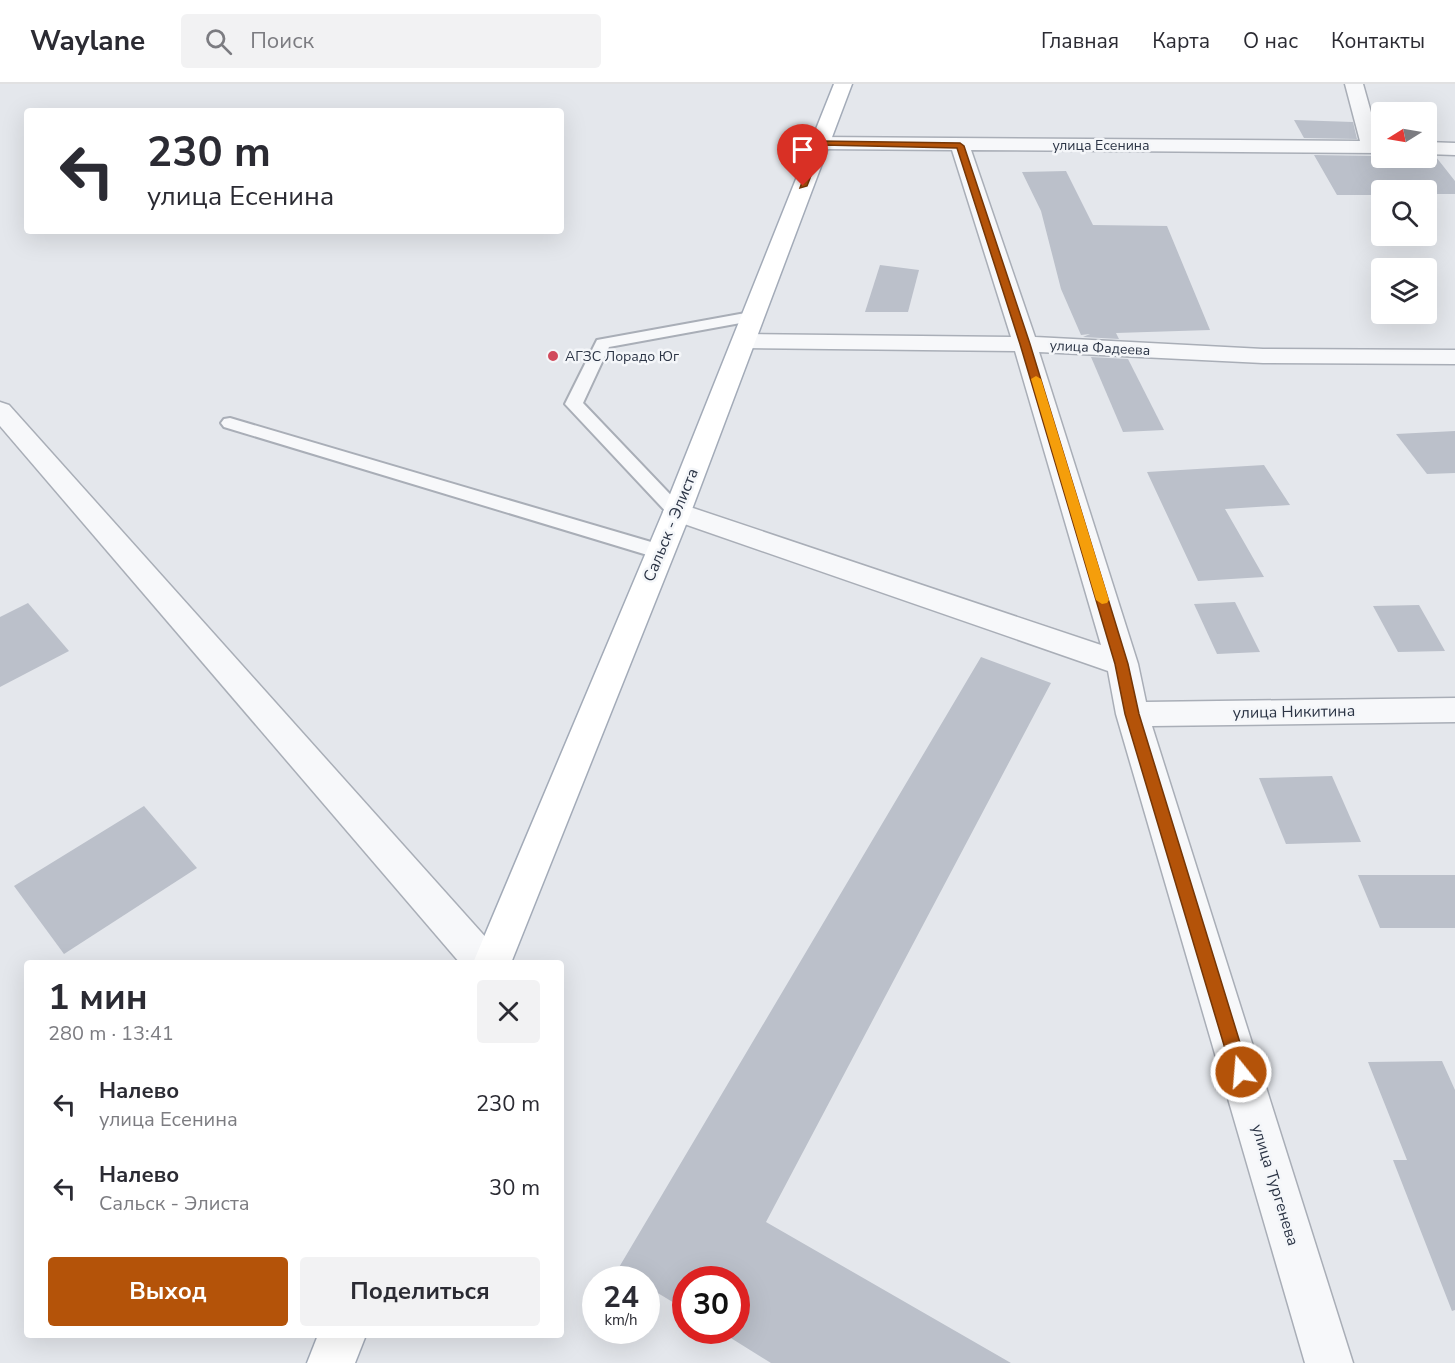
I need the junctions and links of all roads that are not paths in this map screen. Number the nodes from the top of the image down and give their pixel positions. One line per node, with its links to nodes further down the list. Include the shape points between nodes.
1 (843, 84): 4 (main road, Сальск - Элиста)
2 (1354, 84): 3 (street)
3 (1371, 132)
4 (820, 143): 5 (street, улица Есенина); 9 (main road, Сальск - Элиста)
5 (960, 146): 6 (street, улица Есенина); 10 (street, улица Тургенева)
6 (1371, 146)
7 (1437, 148): 8 (street)
8 (1455, 148)
9 (748, 329): 10 (street, улица Фадеева); 14 (main road, Сальск - Элиста); 14 (lane, via 603,343 574,404)
10 (1025, 344): 11 (street, улица Фадеева, via 1263,356); 16 (street, улица Тургенева)
11 (1455, 357)
12 (0, 410): 19 (street)
13 (230, 423): 15 (lane)
14 (677, 512): 15 (main road, Сальск - Элиста); 16 (street)
15 (661, 552): 20 (main road, Сальск - Элиста)
16 (1122, 664): 18 (street, улица Тургенева)
17 (1455, 710): 18 (street, улица Никитина)
18 (1132, 714): 23 (street, улица Тургенева)
19 (481, 960)
20 (493, 960)
21 (341, 1338): 22 (main road)
22 (331, 1363)
23 (1329, 1363)

